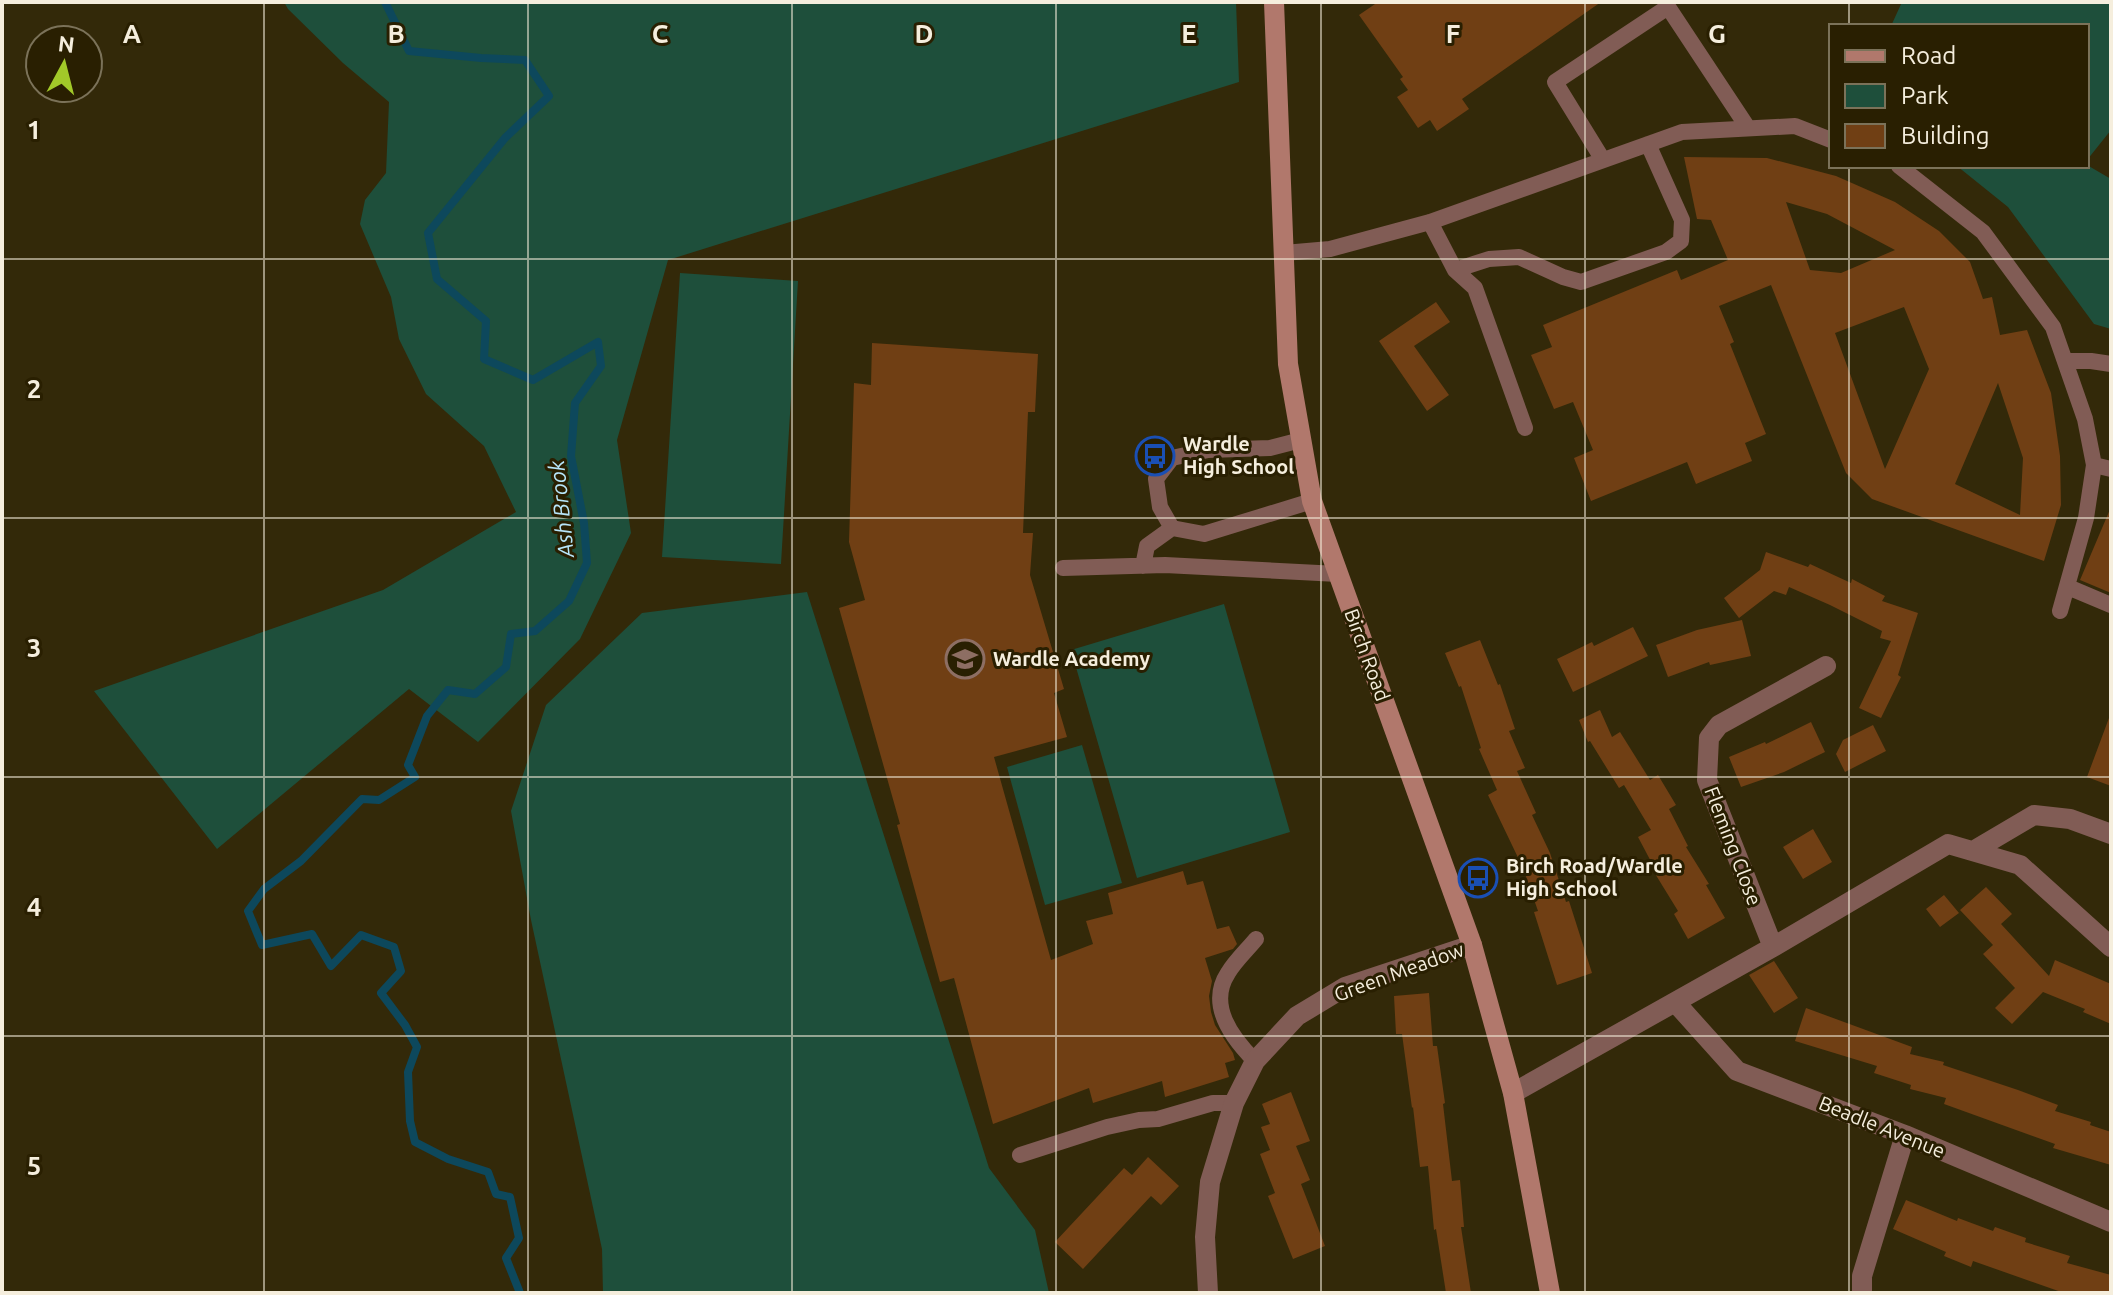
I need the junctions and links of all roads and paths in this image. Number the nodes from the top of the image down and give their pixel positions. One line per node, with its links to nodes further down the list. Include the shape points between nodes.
1 (1274, 2): 9 (street, Birch Road)
2 (1666, 4): 3 (lane); 6 (lane, via 1555,82)
3 (1748, 128): 4 (lane, via 1795,126); 5 (lane, via 1682,132)
4 (1829, 139)
5 (1648, 144): 6 (lane); 10 (lane, via 1682,220 1681,241 1666,252 1581,282 1519,257 1489,259)
6 (1603, 160): 8 (lane)
7 (1902, 168): 11 (lane, via 1983,232 2053,327)
8 (1430, 222): 9 (lane, via 1330,249); 10 (lane)
9 (1284, 253): 14 (street, Birch Road, via 1288,364)
10 (1455, 270): 13 (lane, via 1475,288)
11 (2065, 361): 12 (lane); 15 (lane)
12 (2111, 364)
13 (1525, 428)
14 (1301, 440): 16 (street, Birch Road); 17 (lane, via 1172,458 1156,479 1160,507)
15 (2103, 467): 21 (lane)
16 (1312, 501): 17 (lane, via 1204,534); 20 (street, Birch Road)
17 (1172, 528): 18 (lane, via 1147,546)
18 (1143, 566): 19 (lane); 20 (lane)
19 (1063, 568)
20 (1338, 574): 28 (street, Birch Road)
21 (2068, 587): 22 (lane); 23 (lane)
22 (2111, 605)
23 (2060, 611)
24 (1826, 666): 29 (street, Fleming Close, via 1719,725 1709,738 1707,780)
25 (2111, 834): 26 (street, via 2070,819 2034,815)
26 (1973, 851): 29 (street, via 1948,844); 30 (street, via 2020,865)
27 (1256, 939): 32 (lane, via 1228,972 1219,996 1227,1025)
28 (1472, 945): 32 (street, Green Meadow, via 1345,987 1297,1016); 33 (street, Birch Road)
29 (1773, 947): 31 (street)
30 (2111, 947)
31 (1675, 1002): 33 (street); 35 (street, Beadle Avenue, via 1737,1071)
32 (1255, 1061): 34 (street, Green Meadow)
33 (1513, 1093): 39 (street, Birch Road)
34 (1234, 1103): 36 (lane, via 1107,1127); 38 (street, Green Meadow, via 1210,1182 1205,1237)
35 (1905, 1135): 37 (street, Beadle Avenue); 40 (street, via 1862,1276)
36 (1020, 1155)
37 (2111, 1222)
38 (1208, 1293)
39 (1550, 1293)
40 (1862, 1293)

